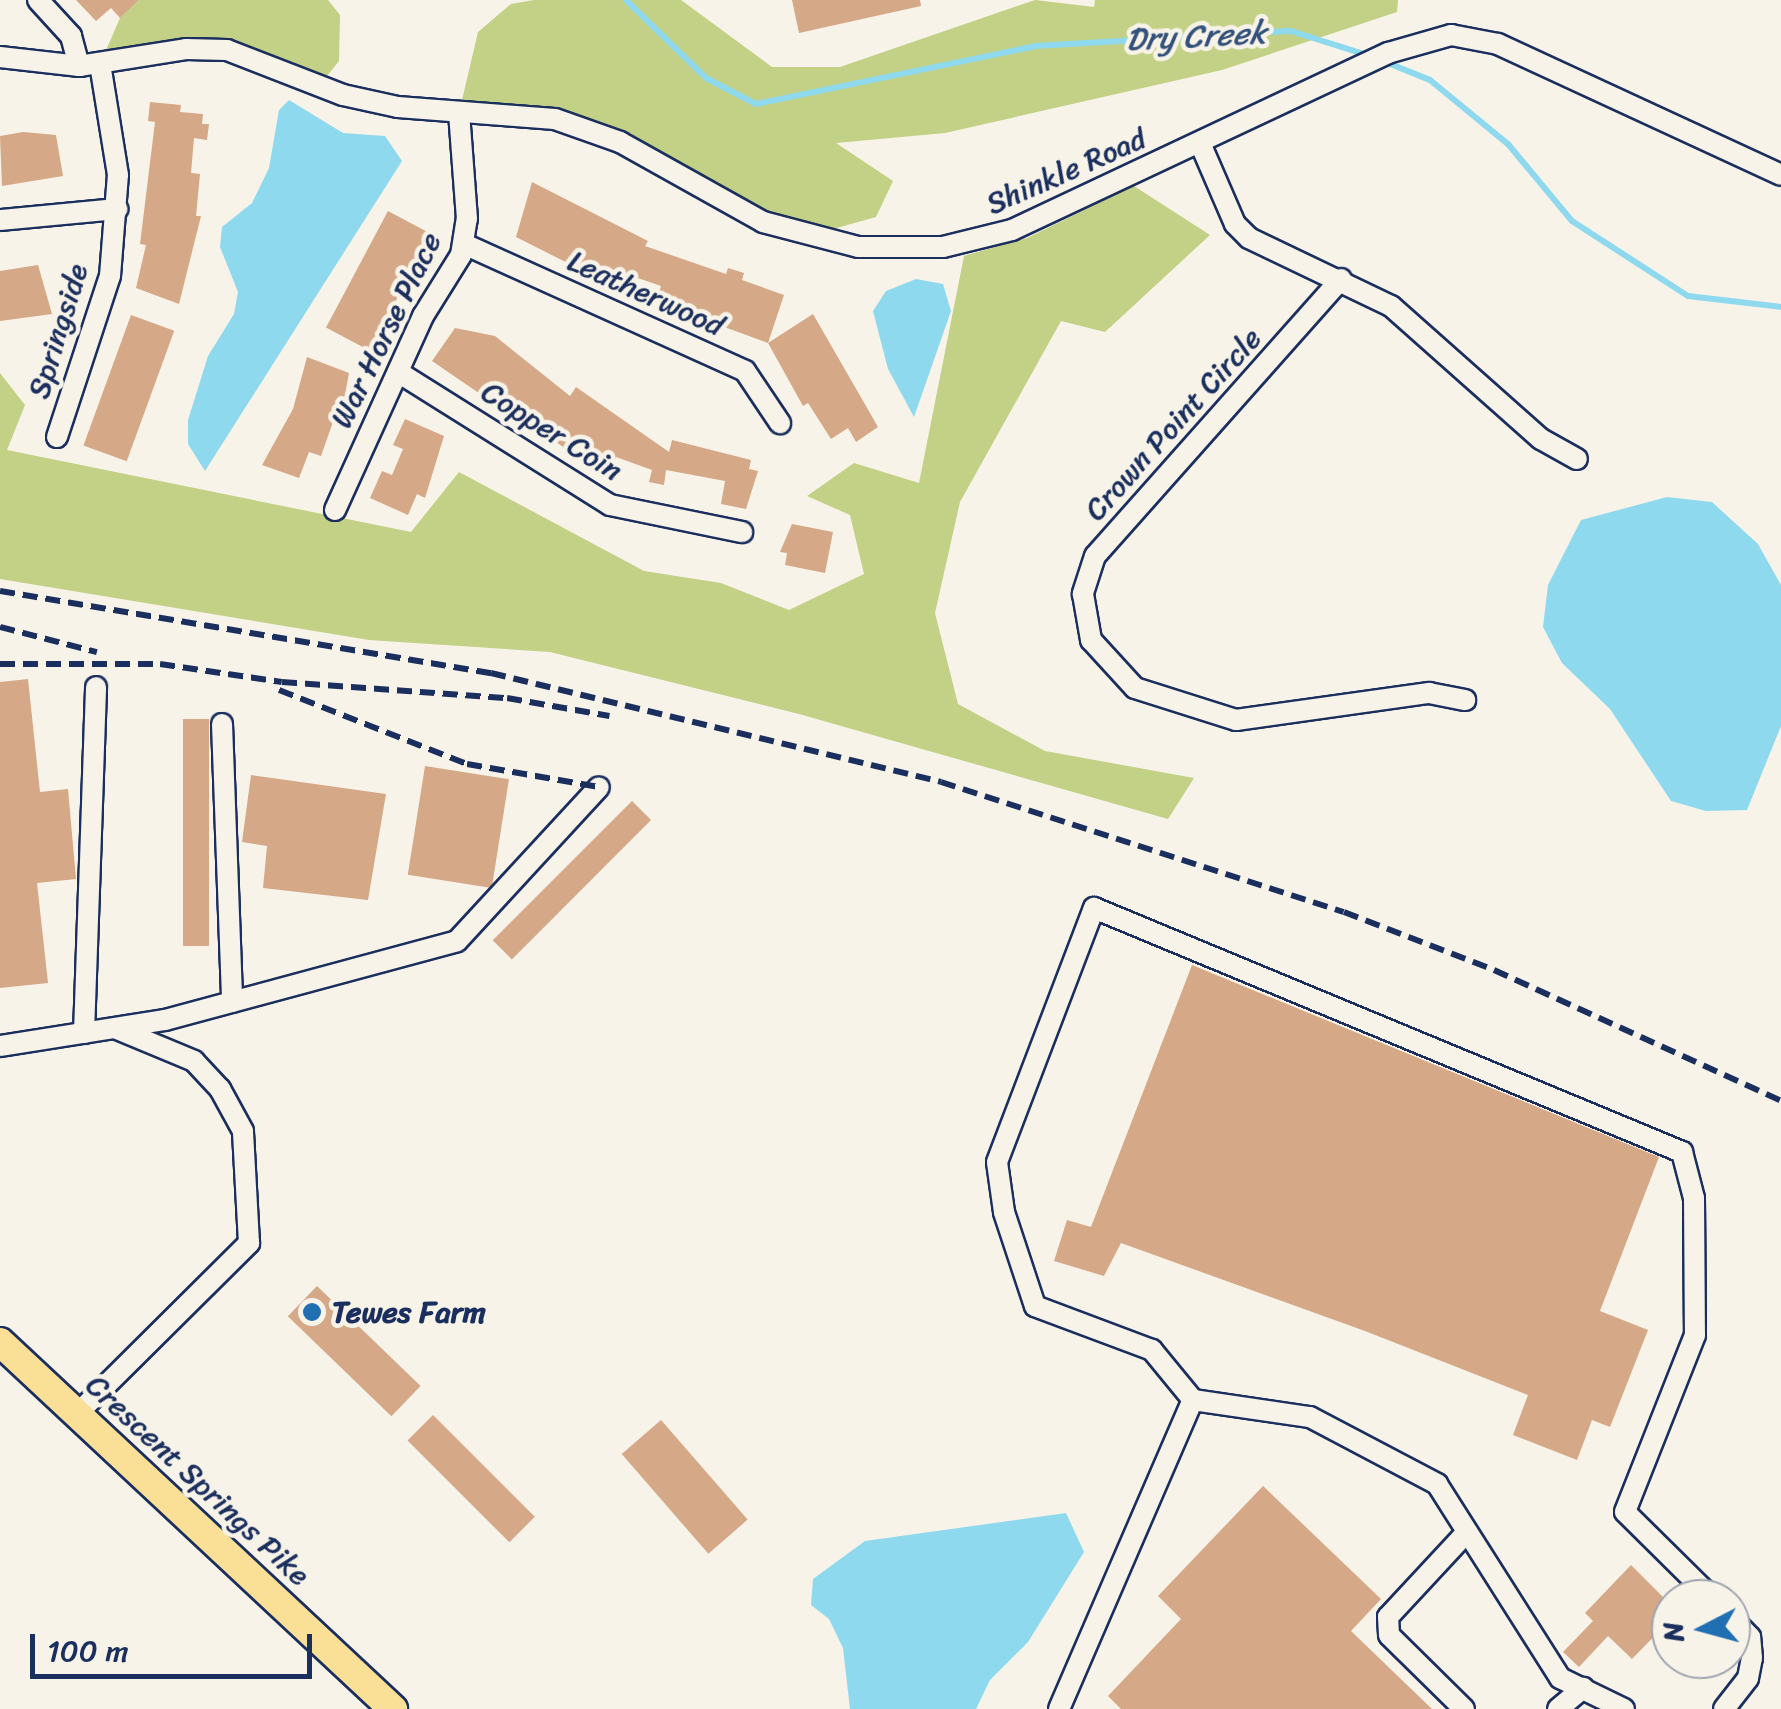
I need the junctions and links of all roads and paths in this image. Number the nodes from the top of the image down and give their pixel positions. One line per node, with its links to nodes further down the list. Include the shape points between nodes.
1 (38, 0): 3 (street, Springside)
2 (0, 57): 3 (street, Shinkle Road)
3 (90, 65): 4 (street, Shinkle Road, via 186,49 227,50 343,95); 7 (street, Springside, via 118,175)
4 (459, 112): 5 (street, Shinkle Road, via 573,124 620,142 763,222 858,248 982,240); 9 (street, War Horse Place)
5 (1200, 143): 6 (street, Shinkle Road, via 1388,53 1450,35 1498,44); 10 (street, via 1235,224 1249,238)
6 (1781, 175)
7 (117, 209): 8 (street); 13 (street, Springside, via 107,288)
8 (0, 220)
9 (464, 244): 11 (street, War Horse Place); 12 (street, Leatherwood, via 745,371)
10 (1341, 278): 14 (street, via 1391,306 1529,429); 18 (street, Crown Point Circle, via 1095,556 1083,594 1091,640 1135,688 1236,720 1428,693)
11 (398, 372): 15 (street, War Horse Place); 16 (street, Copper Coin, via 610,505)
12 (780, 423)
13 (57, 437)
14 (1576, 459)
15 (335, 510)
16 (742, 532)
17 (96, 688): 23 (street)
18 (1465, 700)
19 (222, 724): 21 (street)
20 (600, 787): 21 (street, via 457,941)
21 (232, 1002): 22 (street)
22 (116, 1028): 23 (street); 27 (street, via 194,1061 220,1088 243,1132 250,1243)
23 (84, 1033): 24 (street)
24 (0, 1046)
25 (0, 1342): 27 (main road, Crescent Springs Pike)
26 (1193, 1400): 28 (street, via 1310,1417 1436,1484); 29 (street, via 1152,1350 1035,1306 1004,1212 996,1162 1094,908 1682,1152 1694,1198 1695,1335 1625,1512); 33 (street)
27 (78, 1412): 32 (main road, Crescent Springs Pike)
28 (1467, 1532): 31 (street, via 1560,1678); 34 (street, via 1388,1617 1388,1635)
29 (1692, 1579)
30 (1747, 1679): 37 (street)
31 (1584, 1688): 35 (street); 36 (street)
32 (393, 1709)
33 (1059, 1709)
34 (1464, 1709)
35 (1558, 1709)
36 (1624, 1709)
37 (1724, 1709)

